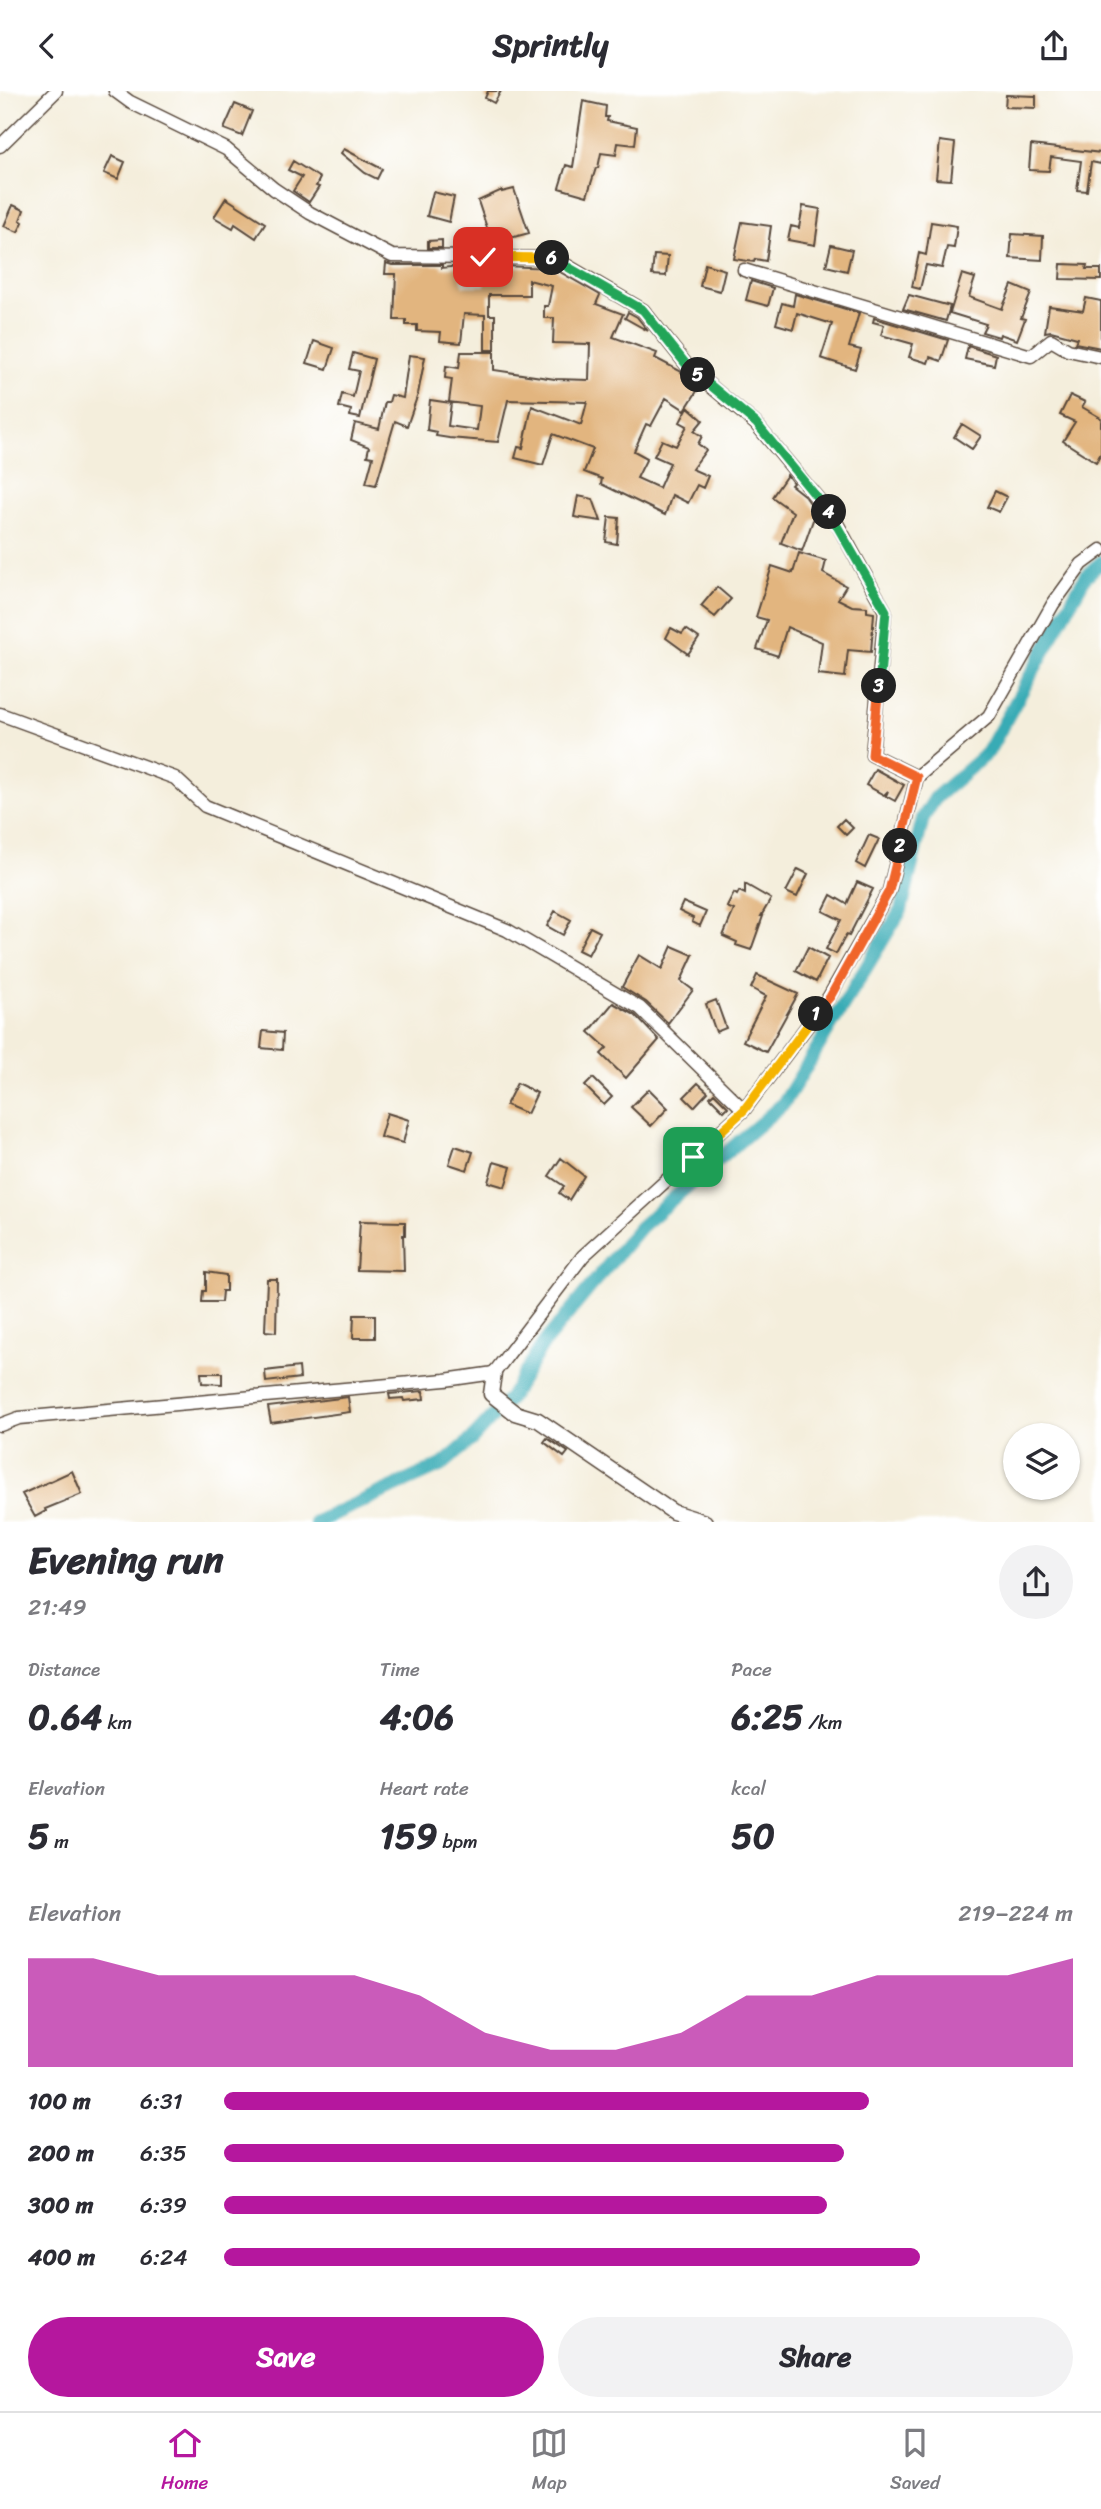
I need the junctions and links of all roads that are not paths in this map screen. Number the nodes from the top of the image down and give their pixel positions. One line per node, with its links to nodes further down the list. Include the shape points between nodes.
1 (55, 91): 3 (street)
2 (115, 91): 8 (street, via 226,149 301,207 392,255 554,258 643,310 689,368 756,423 834,518 886,611 872,755)
3 (0, 146)
4 (744, 270): 5 (street, via 1031,356 1051,340 1068,350)
5 (1101, 357)
6 (1101, 550): 8 (street, via 1082,564 1053,604 989,716)
7 (0, 715): 9 (street, via 176,778 205,806 507,930 640,1008)
8 (917, 777): 9 (street, via 889,891 830,997)
9 (744, 1110): 10 (street, via 583,1257)
10 (494, 1373): 11 (street, via 19,1418); 12 (street, via 491,1394 515,1413 538,1420 673,1513)
11 (0, 1425)
12 (704, 1521)

